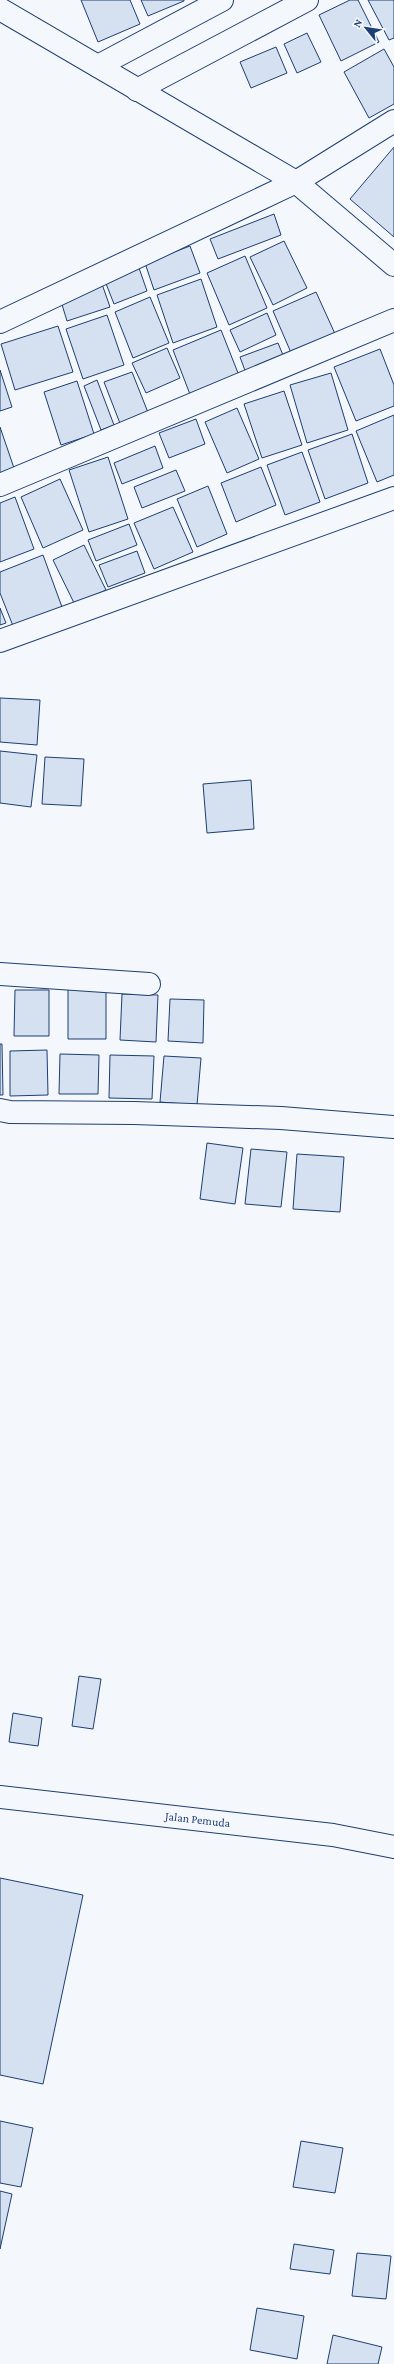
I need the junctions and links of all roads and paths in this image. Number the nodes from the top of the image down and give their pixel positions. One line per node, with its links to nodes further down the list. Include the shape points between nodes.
1 (222, 0): 4 (street)
2 (307, 0): 5 (street)
3 (0, 9): 4 (street)
4 (98, 66): 5 (street)
5 (137, 90): 7 (street)
6 (394, 121): 7 (street)
7 (296, 182): 8 (street); 10 (street)
8 (394, 265)
9 (394, 320): 11 (street)
10 (0, 322)
11 (0, 485)
12 (394, 498): 13 (street)
13 (0, 641)
14 (0, 974): 15 (street)
15 (149, 984)
16 (0, 1110): 17 (street, via 281,1118)
17 (394, 1127)
18 (0, 1797): 19 (street, Jalan Pemuda, via 333,1835)
19 (394, 1847)

